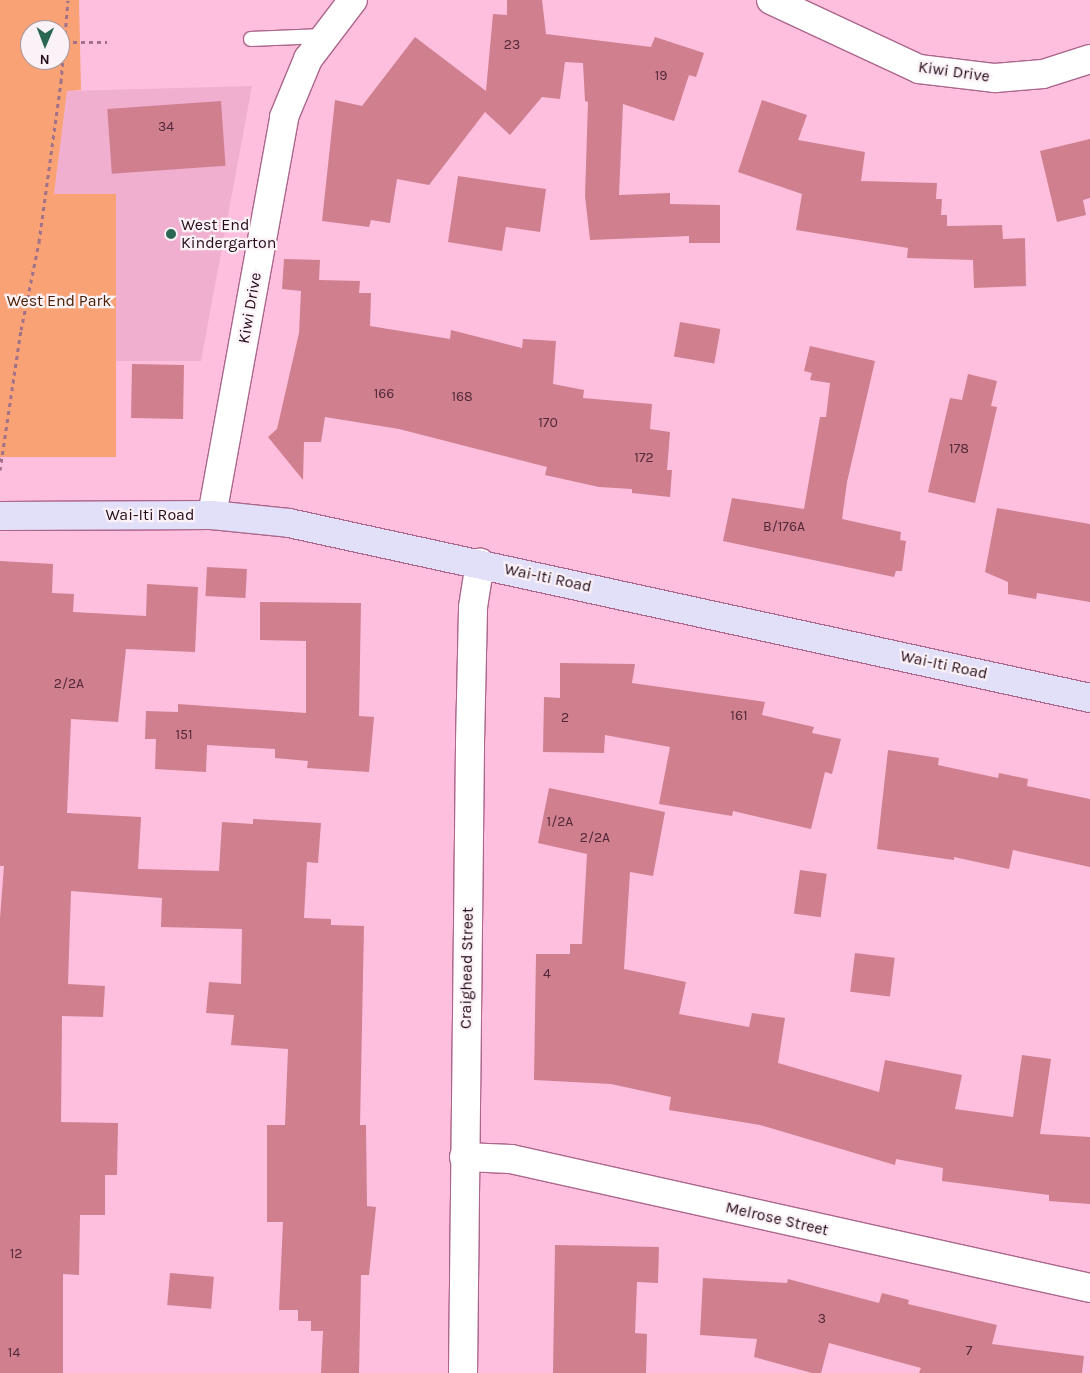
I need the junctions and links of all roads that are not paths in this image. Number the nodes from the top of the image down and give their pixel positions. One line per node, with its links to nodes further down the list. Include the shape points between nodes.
1 (353, 0): 3 (street, Kiwi Drive)
2 (771, 0): 5 (street, Kiwi Drive, via 919,69 995,78 1043,74)
3 (322, 36): 4 (lane); 6 (street, Kiwi Drive, via 296,80 284,117)
4 (251, 39)
5 (1090, 60)
6 (212, 515): 7 (main road, Wai-Iti Road); 8 (main road, Wai-Iti Road, via 348,533)
7 (0, 516)
8 (480, 563): 9 (main road, Wai-Iti Road); 10 (street, Craighead Street, via 473,607)
9 (1090, 698)
10 (464, 1157): 11 (street, Melrose Street, via 511,1159); 12 (street, Craighead Street)
11 (1090, 1288)
12 (463, 1373)

